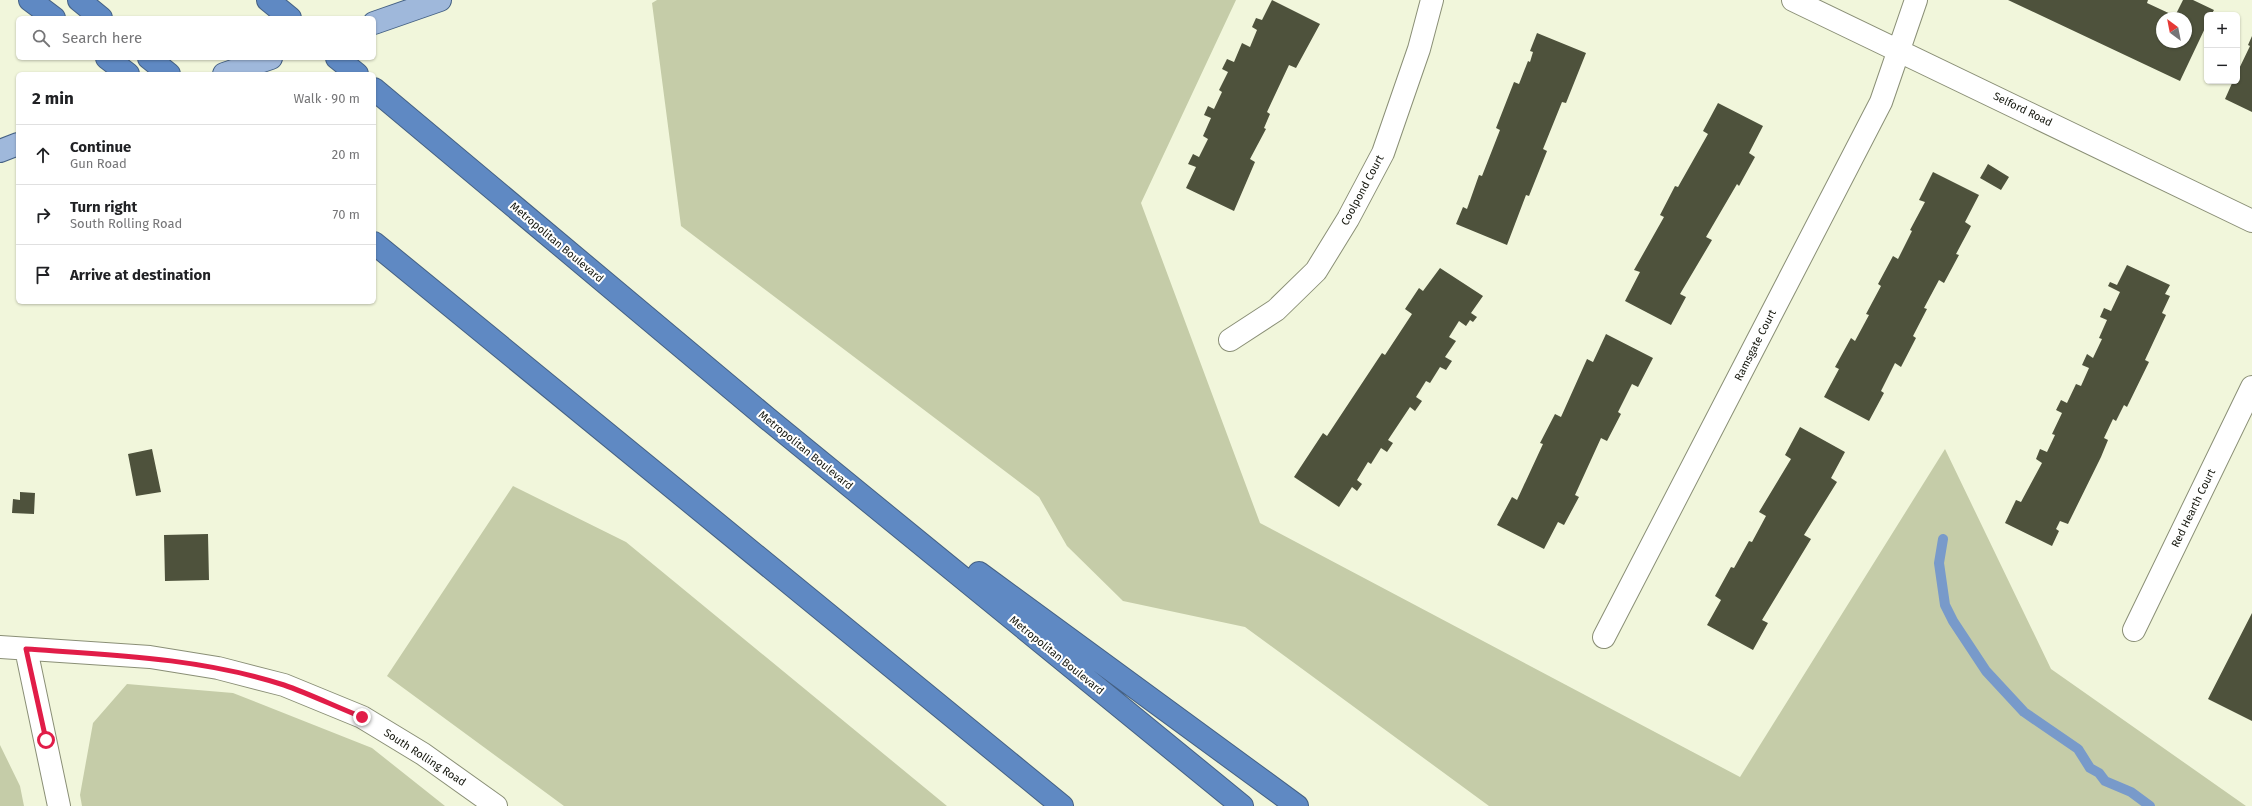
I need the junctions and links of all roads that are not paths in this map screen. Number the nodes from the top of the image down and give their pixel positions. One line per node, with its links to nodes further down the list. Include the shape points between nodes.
1 (30, 0): 8 (highway)
2 (79, 0): 9 (highway)
3 (268, 0): 10 (highway)
4 (440, 0): 11 (main road)
5 (1432, 0): 27 (street, Coolpond Court, via 1419,49 1383,153 1348,219 1316,271 1276,310)
6 (1793, 0): 12 (street, Selford Road)
7 (1916, 0): 12 (street, Ramsgate Court)
8 (51, 16)
9 (99, 16)
10 (288, 16)
11 (376, 22)
12 (1898, 49): 24 (street, Selford Road); 32 (street, Ramsgate Court, via 1881,102)
13 (110, 60): 17 (highway)
14 (152, 60): 18 (highway)
15 (265, 60): 19 (main road)
16 (340, 60): 20 (highway)
17 (125, 72)
18 (166, 72)
19 (230, 72)
20 (355, 72)
21 (376, 91): 29 (highway, Metropolitan Boulevard)
22 (16, 145): 23 (main road)
23 (0, 151)
24 (2252, 221)
25 (376, 245): 30 (highway)
26 (376, 260): 30 (highway)
27 (1230, 340)
28 (2252, 387): 31 (street, Red Hearth Court)
29 (768, 419): 38 (highway, Metropolitan Boulevard); 39 (highway)
30 (605, 432): 37 (highway)
31 (2134, 630)
32 (1604, 637)
33 (0, 647): 34 (street, South Rolling Road)
34 (26, 649): 35 (street); 36 (street, South Rolling Road, via 150,657 218,668 284,685 362,717 423,754)
35 (59, 806)
36 (496, 806)
37 (1062, 806)
38 (1242, 806)
39 (1297, 806)

